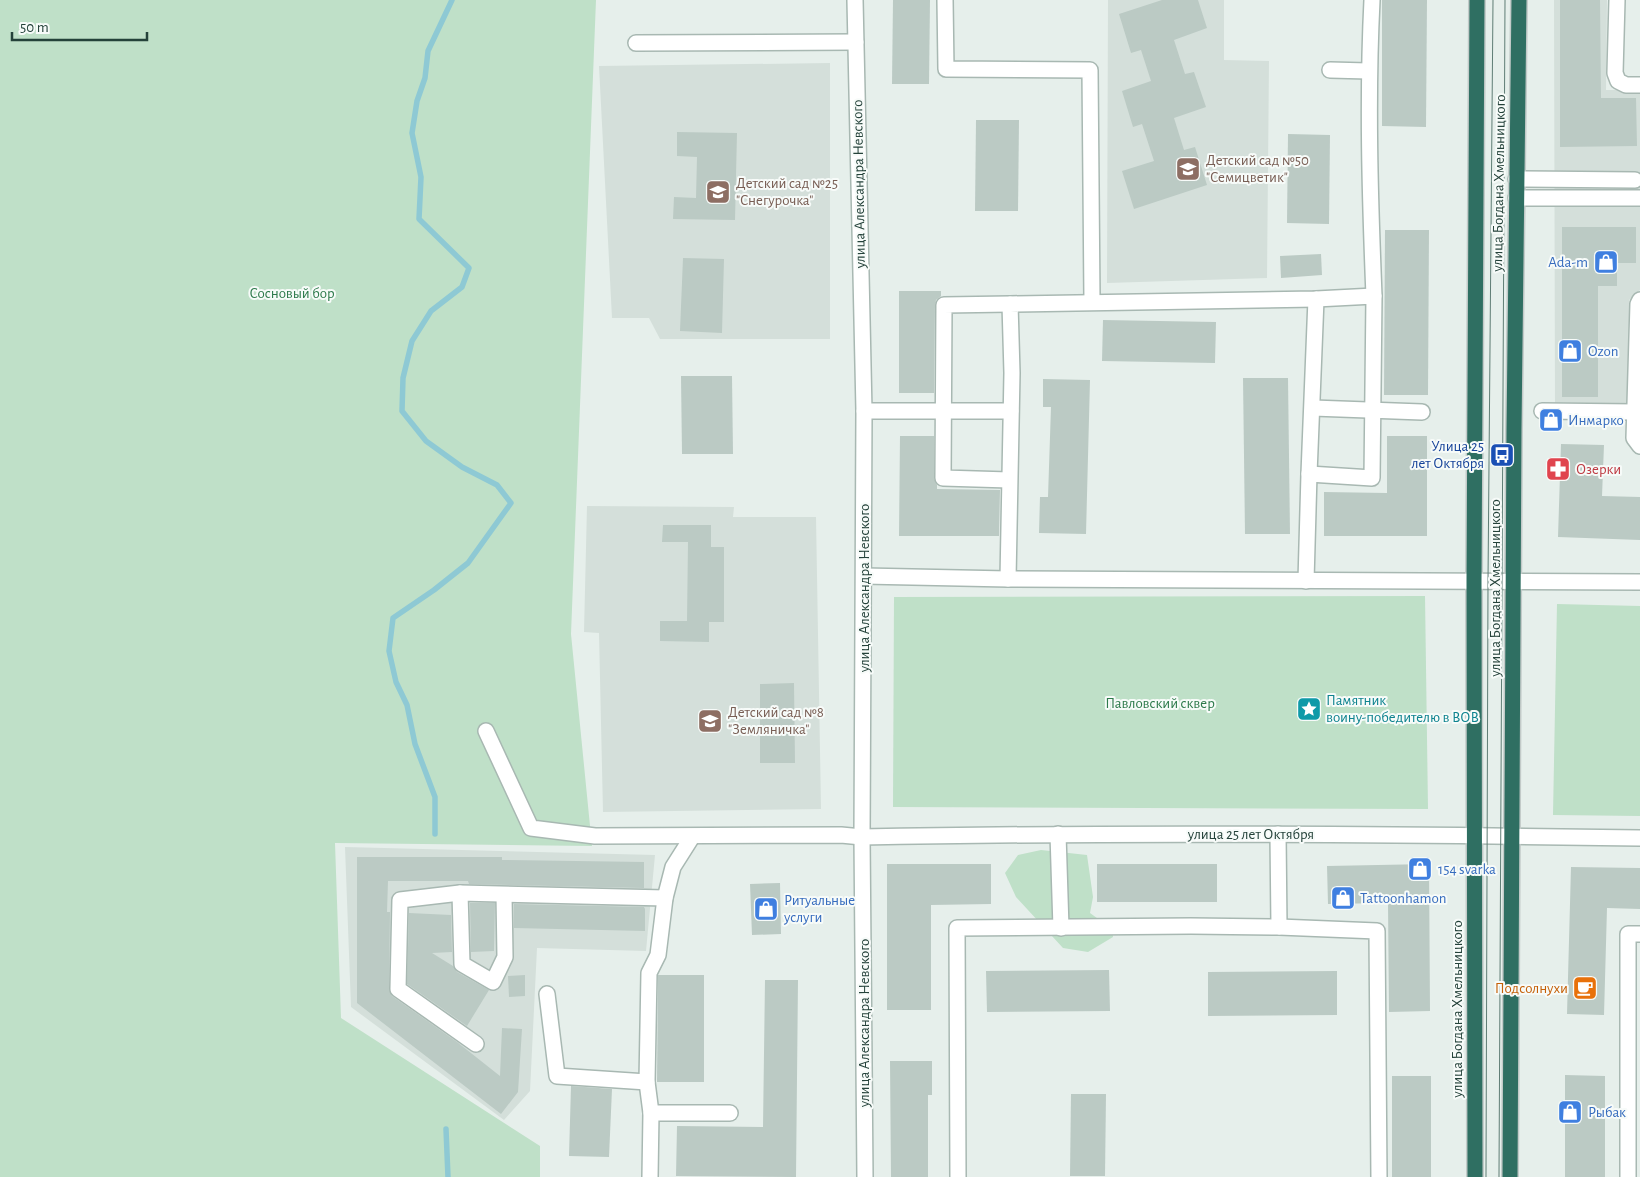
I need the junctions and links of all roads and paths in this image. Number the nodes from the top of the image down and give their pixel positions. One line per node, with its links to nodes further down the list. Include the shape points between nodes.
1 (855, 0): 7 (street, улица Александра Невского)
2 (944, 0): 19 (street, via 946,69 1090,70)
3 (1372, 0): 10 (street)
4 (1477, 0): 35 (highway, улица Богдана Хмельницкого)
5 (1519, 0): 12 (highway, улица Богдана Хмельницкого)
6 (1617, 0): 11 (street, via 1615,73 1618,81 1626,85)
7 (856, 42): 8 (street); 22 (street, улица Александра Невского)
8 (636, 43)
9 (1330, 70): 10 (street)
10 (1368, 71): 16 (street)
11 (1640, 85)
12 (1516, 180): 13 (street); 14 (highway, улица Богдана Хмельницкого)
13 (1635, 180)
14 (1516, 198): 15 (street); 36 (highway, улица Богдана Хмельницкого)
15 (1640, 198)
16 (1374, 296): 17 (street); 25 (street)
17 (1316, 299): 19 (street); 21 (street)
18 (1640, 300): 28 (street)
19 (1092, 301): 20 (street)
20 (1010, 304): 23 (street, via 944,305); 24 (street)
21 (1313, 408): 25 (street); 30 (street)
22 (864, 411): 23 (street); 32 (street, улица Александра Невского)
23 (943, 411): 24 (street); 31 (street, via 943,478)
24 (1011, 411): 31 (street)
25 (1372, 411): 27 (street); 30 (street, via 1372,478)
26 (1542, 411): 28 (street)
27 (1422, 412)
28 (1635, 412): 29 (street, via 1634,438)
29 (1640, 446)
30 (1309, 474): 34 (street)
31 (1009, 480): 33 (street)
32 (864, 576): 33 (street); 43 (street, улица Александра Невского)
33 (1008, 579): 34 (street)
34 (1306, 581): 35 (street)
35 (1474, 581): 36 (street); 44 (highway, улица Богдана Хмельницкого)
36 (1513, 581): 37 (street); 41 (highway, улица Богдана Хмельницкого)
37 (1640, 582)
38 (486, 731): 42 (street, улица 25 лет Октября, via 530,828 595,836)
39 (1058, 834): 40 (street, улица 25 лет Октября); 43 (street, улица 25 лет Октября); 50 (street)
40 (1278, 834): 44 (street, улица 25 лет Октября); 49 (street)
41 (1511, 836): 44 (street, улица 25 лет Октября); 45 (street, улица 25 лет Октября); 63 (highway, улица Богдана Хмельницкого)
42 (692, 837): 43 (street, улица 25 лет Октября); 48 (street, via 673,867)
43 (862, 837): 59 (street, улица Александра Невского)
44 (1475, 837): 62 (highway, улица Богдана Хмельницкого)
45 (1640, 838)
46 (460, 893): 47 (street); 47 (street, via 462,964 493,982 505,957); 53 (street, via 400,900 398,989)
47 (504, 894): 48 (street)
48 (665, 898): 54 (street, via 658,955 649,973)
49 (1279, 927): 50 (street); 61 (street, via 1377,931)
50 (1061, 928): 60 (street, via 957,928)
51 (1640, 934): 57 (street, via 1628,934)
52 (547, 994): 54 (street, via 557,1076)
53 (476, 1044)
54 (647, 1082): 55 (street)
55 (651, 1113): 56 (street); 58 (street)
56 (730, 1113)
57 (1634, 1148): 64 (street)
58 (650, 1177)
59 (865, 1177)
60 (958, 1177)
61 (1379, 1177)
62 (1475, 1177)
63 (1510, 1177)
64 (1628, 1177)

